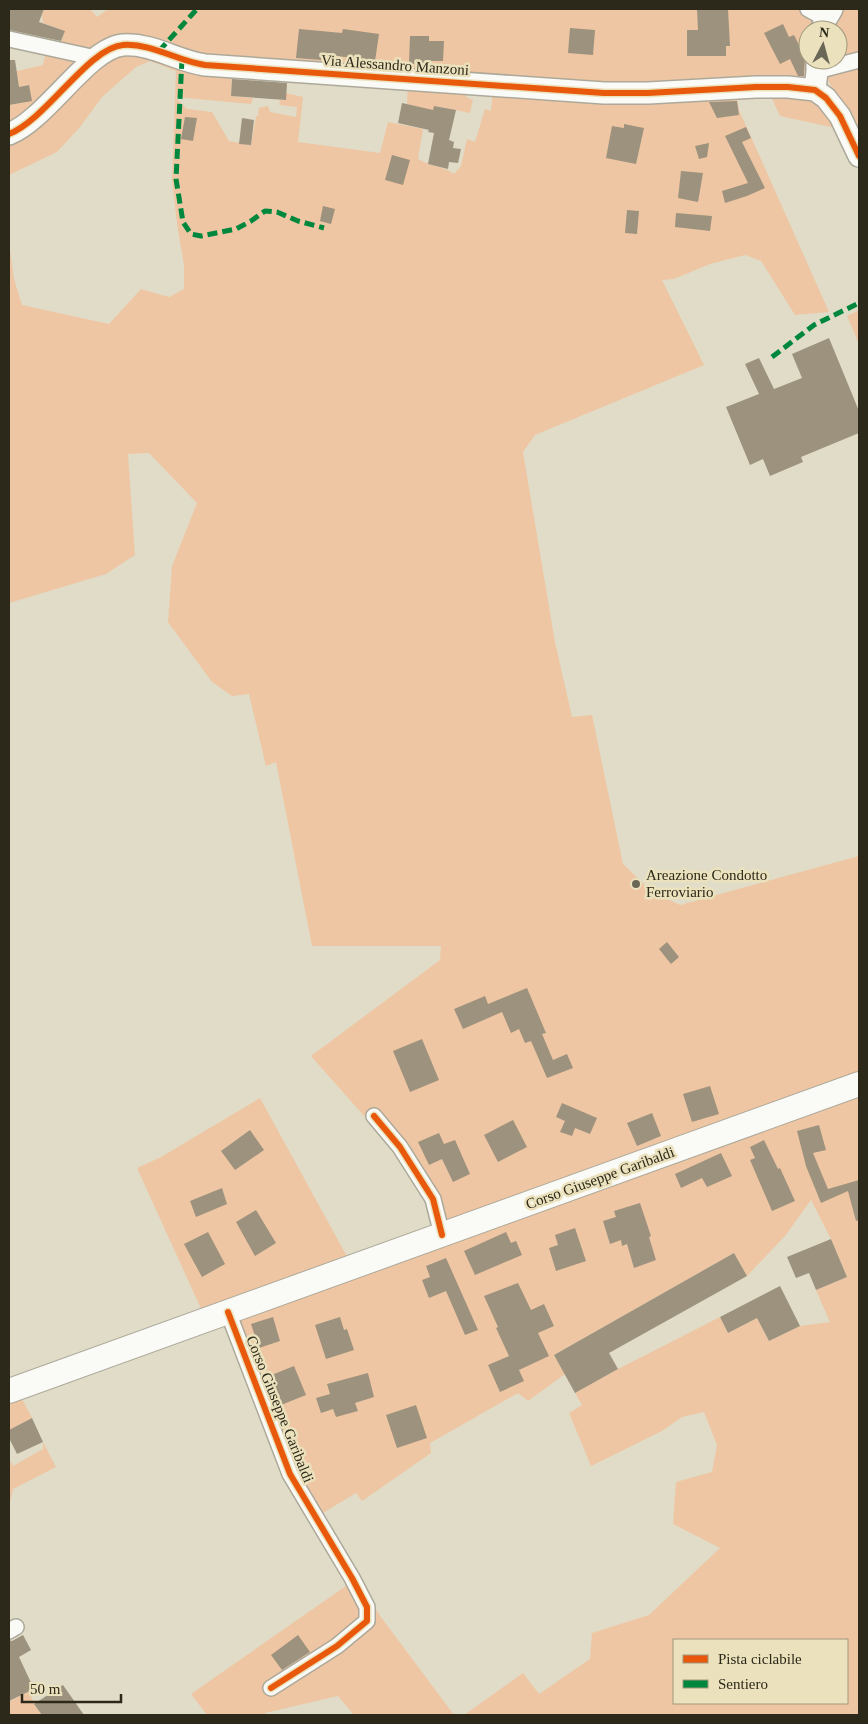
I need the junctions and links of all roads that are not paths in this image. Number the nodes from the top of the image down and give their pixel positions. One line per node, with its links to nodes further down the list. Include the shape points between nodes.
1 (9, 39): 2 (street)
2 (96, 58): 4 (street, Via Alessandro Manzoni, via 122,45 140,46 205,65 594,92 788,87); 5 (street, Via Alessandro Manzoni, via 32,120)
3 (859, 60): 4 (street)
4 (816, 74): 6 (street)
5 (9, 134)
6 (859, 156)
7 (859, 1084): 9 (main road, Corso Giuseppe Garibaldi)
8 (374, 1116): 9 (street, via 400,1147 433,1199)
9 (442, 1235): 10 (main road, Corso Giuseppe Garibaldi)
10 (228, 1312): 12 (main road, Corso Giuseppe Garibaldi); 14 (street, Corso Giuseppe Garibaldi, via 290,1474 367,1607 367,1622 337,1646)
11 (9, 1380): 12 (street)
12 (34, 1382): 13 (main road, Corso Giuseppe Garibaldi)
13 (9, 1392)
14 (271, 1688)

